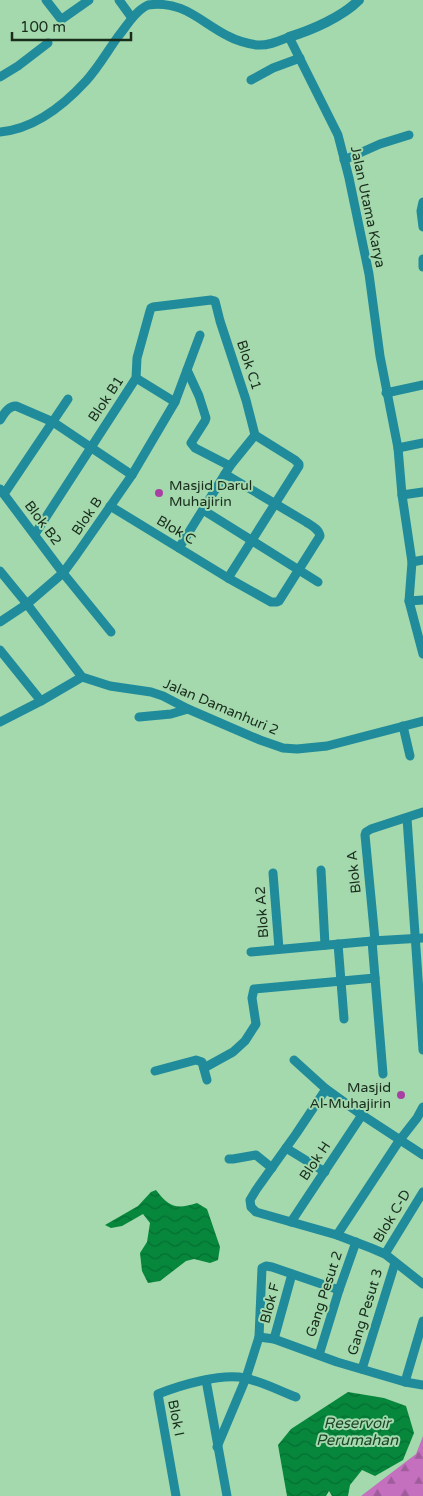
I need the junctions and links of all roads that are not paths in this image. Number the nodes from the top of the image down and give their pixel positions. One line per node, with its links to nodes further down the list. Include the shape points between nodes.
1 (46, 0): 2 (street, via 62,19)
2 (89, 0)
3 (119, 0): 5 (street)
4 (359, 0): 6 (street, via 346,11)
5 (132, 18): 6 (street, via 145,6 165,0 184,5 227,36 255,45 272,44); 11 (street, via 86,81 63,102 29,125)
6 (289, 37): 8 (street, Jalan Utama Karya)
7 (48, 43): 9 (street)
8 (300, 58): 10 (street); 13 (street, Jalan Utama Karya, via 338,135)
9 (0, 77)
10 (251, 80)
11 (0, 132)
12 (409, 135): 13 (street)
13 (344, 160): 23 (street, Jalan Utama Karya, via 369,274)
14 (423, 202): 15 (street)
15 (423, 227)
16 (423, 259): 17 (street)
17 (423, 267)
18 (153, 306): 21 (street, Blok B1, via 137,358); 29 (street, Blok C1, via 215,301)
19 (200, 335): 20 (street)
20 (187, 370): 25 (street); 33 (street, via 206,418 191,443)
21 (136, 378): 25 (street); 31 (street, Blok B1)
22 (423, 386): 23 (street)
23 (386, 393): 32 (street, Jalan Utama Karya)
24 (68, 399): 28 (street)
25 (175, 402): 34 (street)
26 (3, 408): 27 (street); 28 (street, via 16,406)
27 (0, 420)
28 (53, 422): 31 (street); 35 (street)
29 (255, 435): 33 (street); 38 (street, via 299,464)
30 (423, 443): 32 (street)
31 (90, 447): 34 (street); 41 (street, Blok B1)
32 (398, 448): 37 (street, Jalan Utama Karya)
33 (227, 470): 38 (street); 40 (street)
34 (132, 474): 39 (street, Blok B)
35 (2, 492): 41 (street, Blok B2)
36 (423, 492): 37 (street)
37 (402, 496): 45 (street, Jalan Utama Karya)
38 (274, 504): 42 (street); 47 (street, via 320,533)
39 (110, 506): 43 (street, Blok C); 48 (street, Blok B)
40 (202, 510): 42 (street); 43 (street)
41 (35, 534): 48 (street, Blok B2)
42 (251, 541): 47 (street); 49 (street)
43 (179, 548): 49 (street, Blok C)
44 (423, 560): 45 (street)
45 (412, 562): 52 (street, Jalan Utama Karya)
46 (0, 571): 53 (street)
47 (298, 571): 49 (street, Blok C, via 279,601 274,603); 50 (street)
48 (63, 573): 53 (street, Blok B); 55 (street, Blok B2)
49 (228, 578)
50 (318, 582)
51 (423, 600): 52 (street)
52 (409, 601): 57 (street, Jalan Utama Karya)
53 (27, 604): 54 (street); 58 (street)
54 (0, 622)
55 (111, 632)
56 (0, 650): 59 (street)
57 (423, 654)
58 (82, 678): 59 (street); 60 (street, Jalan Damanhuri 2, via 151,692)
59 (41, 702): 63 (street)
60 (188, 709): 61 (street); 64 (street, Jalan Damanhuri 2, via 283,748 327,746)
61 (139, 717)
62 (423, 721): 64 (street, Jalan Damanhuri 2)
63 (0, 722)
64 (403, 726): 65 (street)
65 (410, 756)
66 (423, 812): 67 (street, Blok A)
67 (407, 818): 70 (street); 71 (street, Blok A, via 368,830 365,835)
68 (321, 870): 73 (street)
69 (273, 873): 74 (street, Blok A2)
70 (419, 938): 71 (street); 79 (street)
71 (374, 941): 72 (street); 76 (street)
72 (338, 944): 73 (street); 77 (street)
73 (325, 945): 74 (street)
74 (278, 949): 75 (street)
75 (252, 952)
76 (375, 978): 77 (street); 83 (street)
77 (340, 981): 78 (street); 81 (street, via 254,989 252,998 256,1024 233,1052)
78 (344, 1019)
79 (423, 1050)
80 (294, 1060): 85 (street)
81 (204, 1068): 82 (street, via 202,1062 196,1060); 84 (street)
82 (155, 1071)
83 (383, 1074)
84 (207, 1080)
85 (326, 1089): 87 (street); 89 (street)
86 (423, 1107): 88 (street)
87 (362, 1115): 88 (street); 93 (street, Blok H)
88 (399, 1140): 90 (street); 96 (street)
89 (286, 1148): 92 (street); 93 (street)
90 (423, 1156)
91 (229, 1159): 92 (street, via 256,1156)
92 (272, 1168): 95 (street, via 253,1194 251,1207 256,1212)
93 (325, 1172): 95 (street, Blok H)
94 (423, 1192): 98 (street, Blok C-D)
95 (291, 1222): 96 (street)
96 (337, 1235): 97 (street)
97 (356, 1242): 98 (street); 102 (street, Gang Pesut 2)
98 (385, 1254): 99 (street)
99 (395, 1263): 101 (street); 107 (street, Gang Pesut 3)
100 (292, 1274): 102 (street); 104 (street, via 268,1266 262,1268); 105 (street, Blok F)
101 (423, 1284)
102 (338, 1290): 106 (street, Gang Pesut 2)
103 (423, 1321): 110 (street)
104 (259, 1337): 105 (street); 108 (street)
105 (274, 1340): 106 (street)
106 (319, 1355): 107 (street)
107 (362, 1369): 110 (street)
108 (246, 1378): 109 (street, Blok I, via 230,1376); 112 (street, Blok I); 113 (street)
109 (206, 1380): 113 (street); 114 (street, Blok I, via 158,1394)
110 (405, 1382): 111 (street)
111 (423, 1385)
112 (296, 1397)
113 (217, 1446): 115 (street)
114 (176, 1496)
115 (226, 1496)

